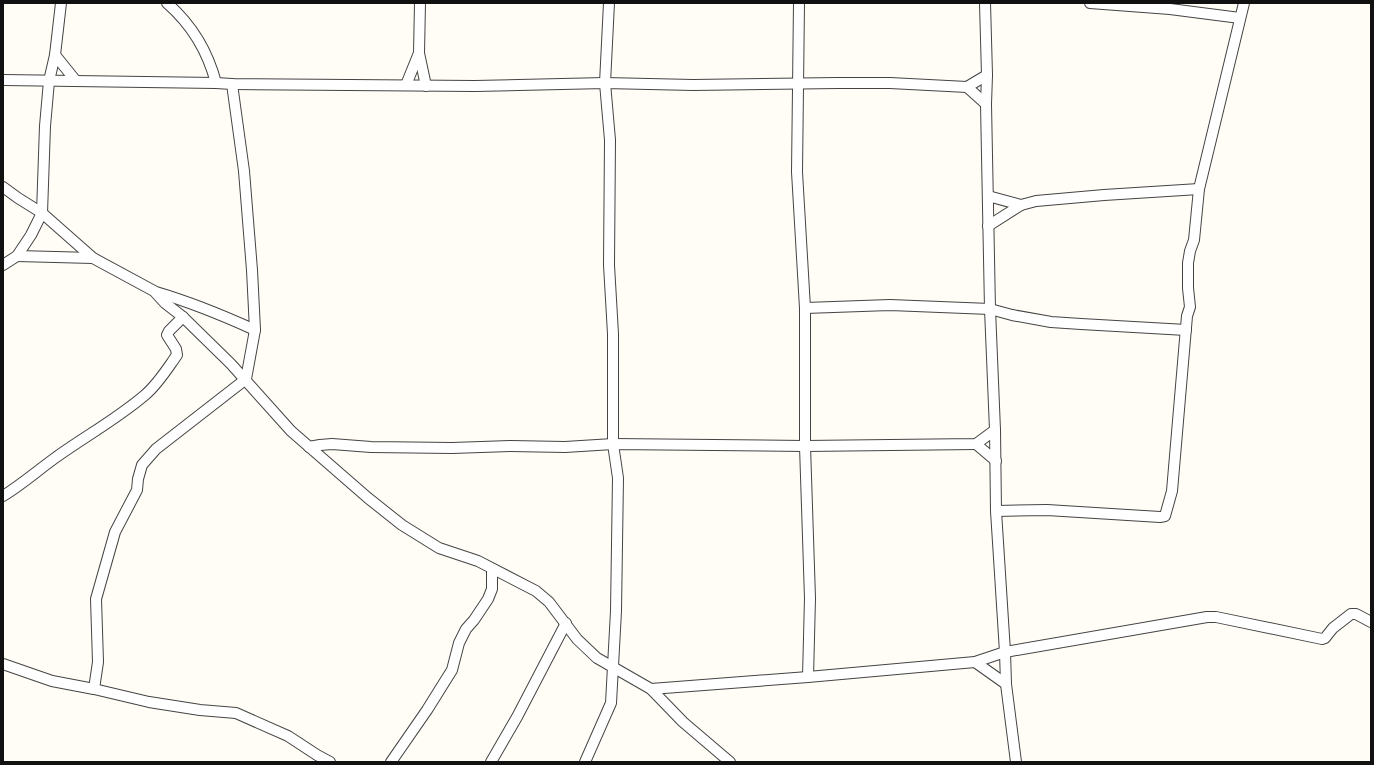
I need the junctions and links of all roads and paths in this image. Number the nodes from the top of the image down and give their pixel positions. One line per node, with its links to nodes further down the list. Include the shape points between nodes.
1 (61, 3): 11 (street)
2 (167, 3): 16 (street, via 190,28 212,67)
3 (420, 3): 10 (street)
4 (609, 3): 17 (street)
5 (798, 3): 18 (street)
6 (985, 3): 12 (street)
7 (1090, 3): 9 (street)
8 (1244, 3): 9 (street)
9 (1240, 18): 25 (street)
10 (419, 54): 20 (street); 21 (street)
11 (55, 55): 14 (street); 15 (street)
12 (987, 75): 22 (street); 23 (street)
13 (3, 80): 14 (street)
14 (49, 81): 15 (street); 28 (street)
15 (76, 81): 16 (street)
16 (216, 83): 19 (street)
17 (605, 83): 18 (street); 21 (street); 41 (street, via 610,140 609,265 613,334)
18 (798, 83): 22 (street, via 890,83); 34 (street, via 797,172)
19 (232, 84): 20 (street); 37 (street, via 244,171)
20 (406, 85): 21 (street)
21 (426, 86)
22 (967, 87): 23 (street)
23 (986, 104): 26 (street)
24 (3, 187): 28 (street)
25 (1200, 189): 27 (street, via 1054,199); 38 (street, via 1194,240 1188,263 1190,307)
26 (988, 196): 27 (street); 29 (street)
27 (1022, 205): 29 (street)
28 (42, 213): 30 (street); 31 (street)
29 (988, 226): 35 (street)
30 (17, 256): 31 (street); 32 (street)
31 (93, 258): 33 (street)
32 (3, 265)
33 (154, 291): 36 (street); 37 (street, via 207,308)
34 (805, 308): 35 (street, via 890,305); 43 (street)
35 (990, 309): 38 (street, via 1051,322); 40 (street)
36 (183, 317): 39 (street); 46 (street, via 167,335 177,355 145,395)
37 (255, 330): 39 (street)
38 (1186, 330): 47 (street, via 1172,491 1165,516 1047,510)
39 (246, 379): 44 (street, via 291,431); 57 (street, via 156,449 142,465 137,490 115,532 96,599 98,662)
40 (995, 430): 42 (street); 45 (street)
41 (613, 444): 43 (street); 44 (street, via 452,448 332,444); 54 (street, via 618,478 618,565)
42 (976, 444): 43 (street); 45 (street)
43 (805, 446): 55 (street, via 810,598)
44 (309, 447): 48 (street, via 402,525 440,548)
45 (996, 461): 47 (street)
46 (3, 496)
47 (996, 511): 51 (street)
48 (492, 569): 50 (street, via 536,591); 60 (street, via 492,589 488,599 466,629 452,670)
49 (1371, 622): 51 (street, via 1356,614 1350,614 1322,639 1207,616)
50 (566, 623): 54 (street, via 577,639 597,658); 61 (street, via 517,717)
51 (1005, 652): 52 (street); 56 (street)
52 (975, 662): 55 (street); 56 (street)
53 (3, 664): 57 (street, via 52,681)
54 (613, 668): 58 (street); 62 (street, via 611,703)
55 (808, 677): 58 (street)
56 (1006, 684): 64 (street)
57 (94, 689): 59 (street, via 149,702 236,713 288,736)
58 (651, 689): 63 (street, via 683,722)
59 (330, 762)
60 (391, 762)
61 (490, 762)
62 (585, 762)
63 (730, 762)
64 (1016, 762)

